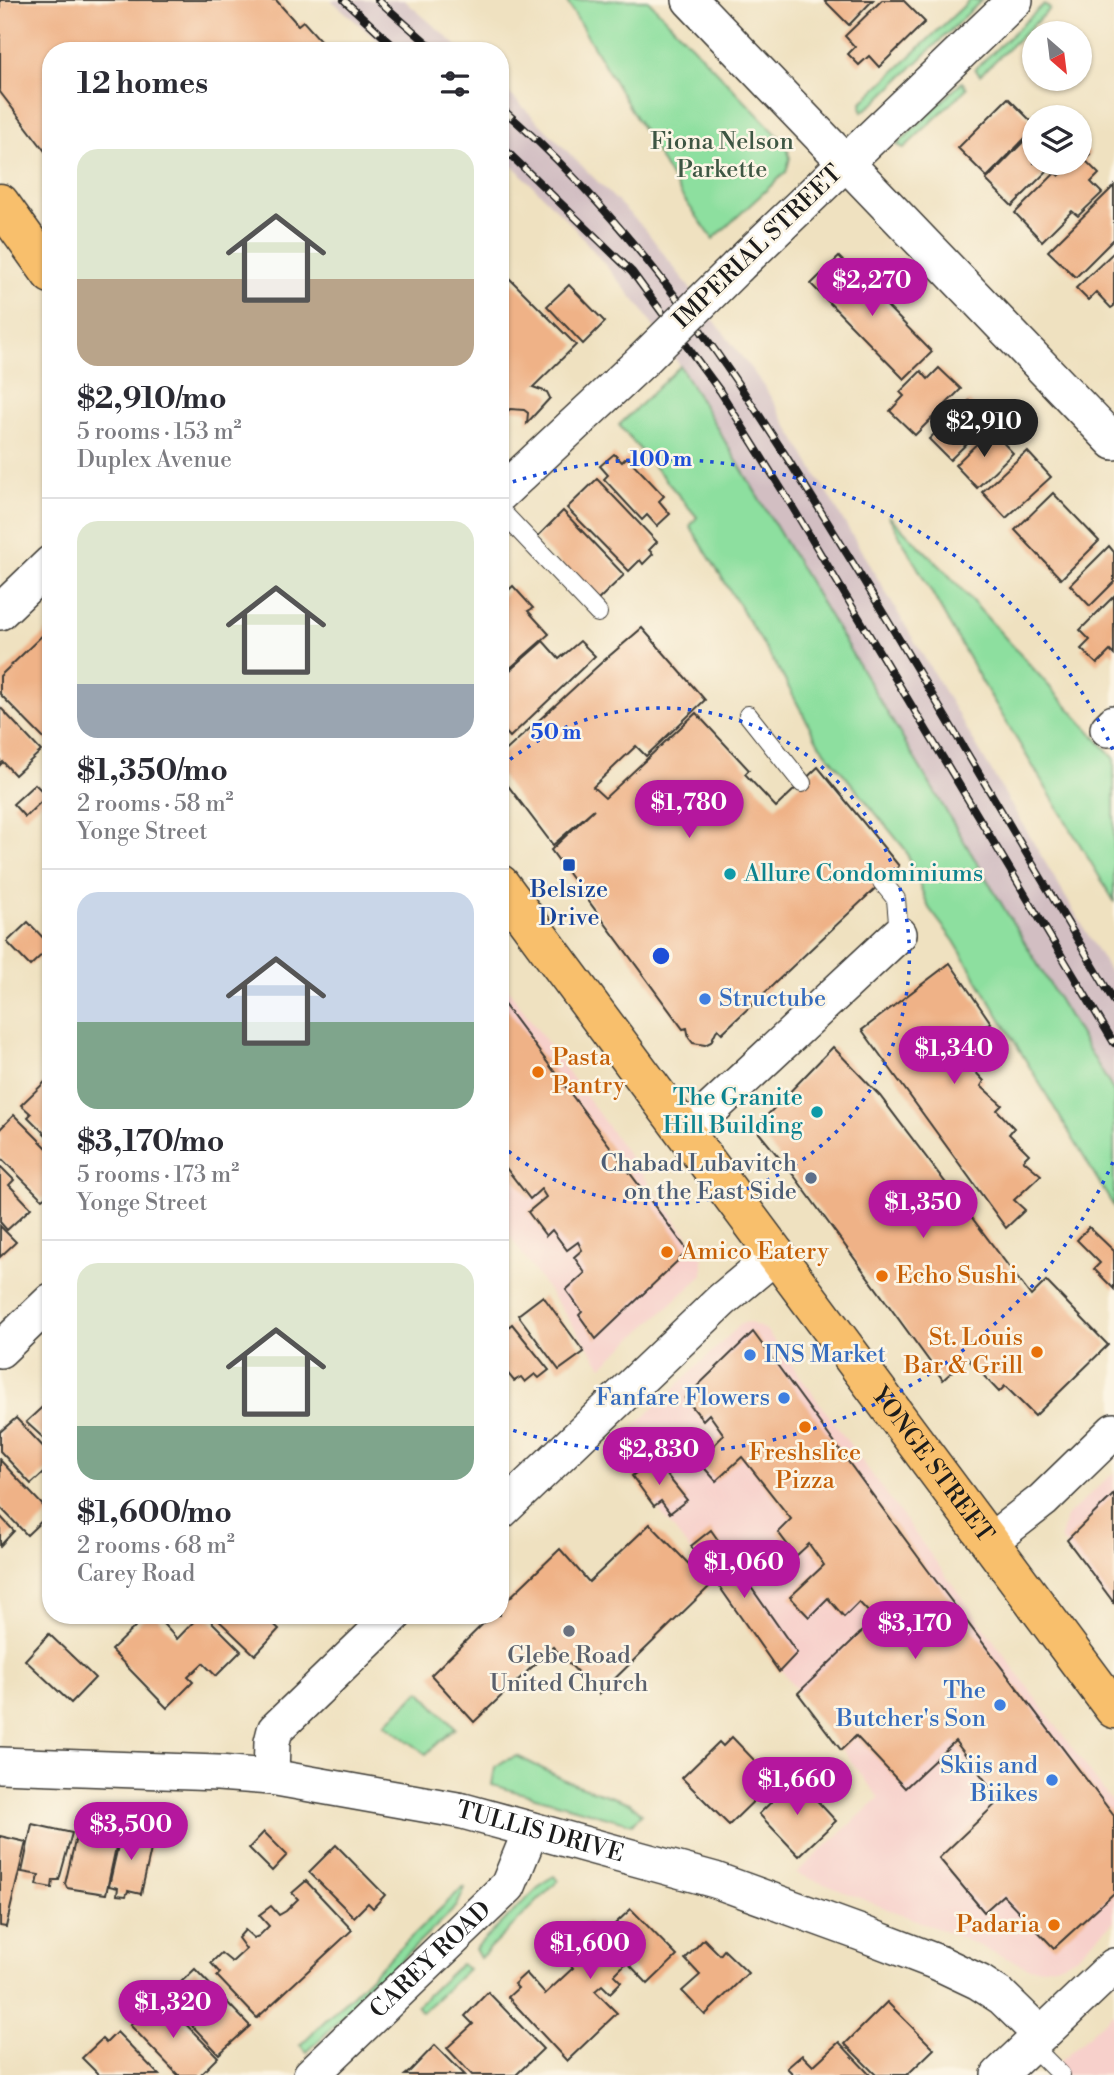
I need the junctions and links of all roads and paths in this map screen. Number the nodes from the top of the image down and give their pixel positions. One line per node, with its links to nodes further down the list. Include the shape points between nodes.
1 (690, 0): 3 (street)
2 (1015, 0): 3 (street, IMPERIAL STREET)
3 (845, 162): 6 (street); 7 (street, IMPERIAL STREET, bridge)
4 (0, 203): 5 (main road)
5 (42, 261)
6 (1114, 442)
7 (509, 486)
8 (509, 519): 11 (lane)
9 (42, 572): 10 (street)
10 (0, 612)
11 (598, 613)
12 (748, 715): 13 (lane)
13 (802, 783)
14 (882, 882): 16 (lane, via 896,900)
15 (509, 896): 17 (main road, YONGE STREET)
16 (899, 934): 17 (street)
17 (687, 1132): 18 (main road, YONGE STREET)
18 (777, 1254): 22 (street, via 722,1300); 23 (main road, YONGE STREET)
19 (42, 1310): 20 (street)
20 (0, 1350)
21 (1114, 1431): 23 (street, via 1043,1500)
22 (509, 1503)
23 (989, 1542): 25 (main road, YONGE STREET)
24 (385, 1624): 27 (street, via 275,1730)
25 (1114, 1709)
26 (0, 1765): 27 (street, TULLIS DRIVE)
27 (271, 1777): 28 (street, TULLIS DRIVE, via 463,1811)
28 (531, 1830): 30 (street, TULLIS DRIVE, via 715,1880 939,1963 1003,1997); 31 (street, CAREY ROAD, via 508,1886)
29 (1114, 1966): 30 (street)
30 (1036, 2040): 32 (street); 33 (lane)
31 (311, 2075)
32 (999, 2075)
33 (1061, 2075)

